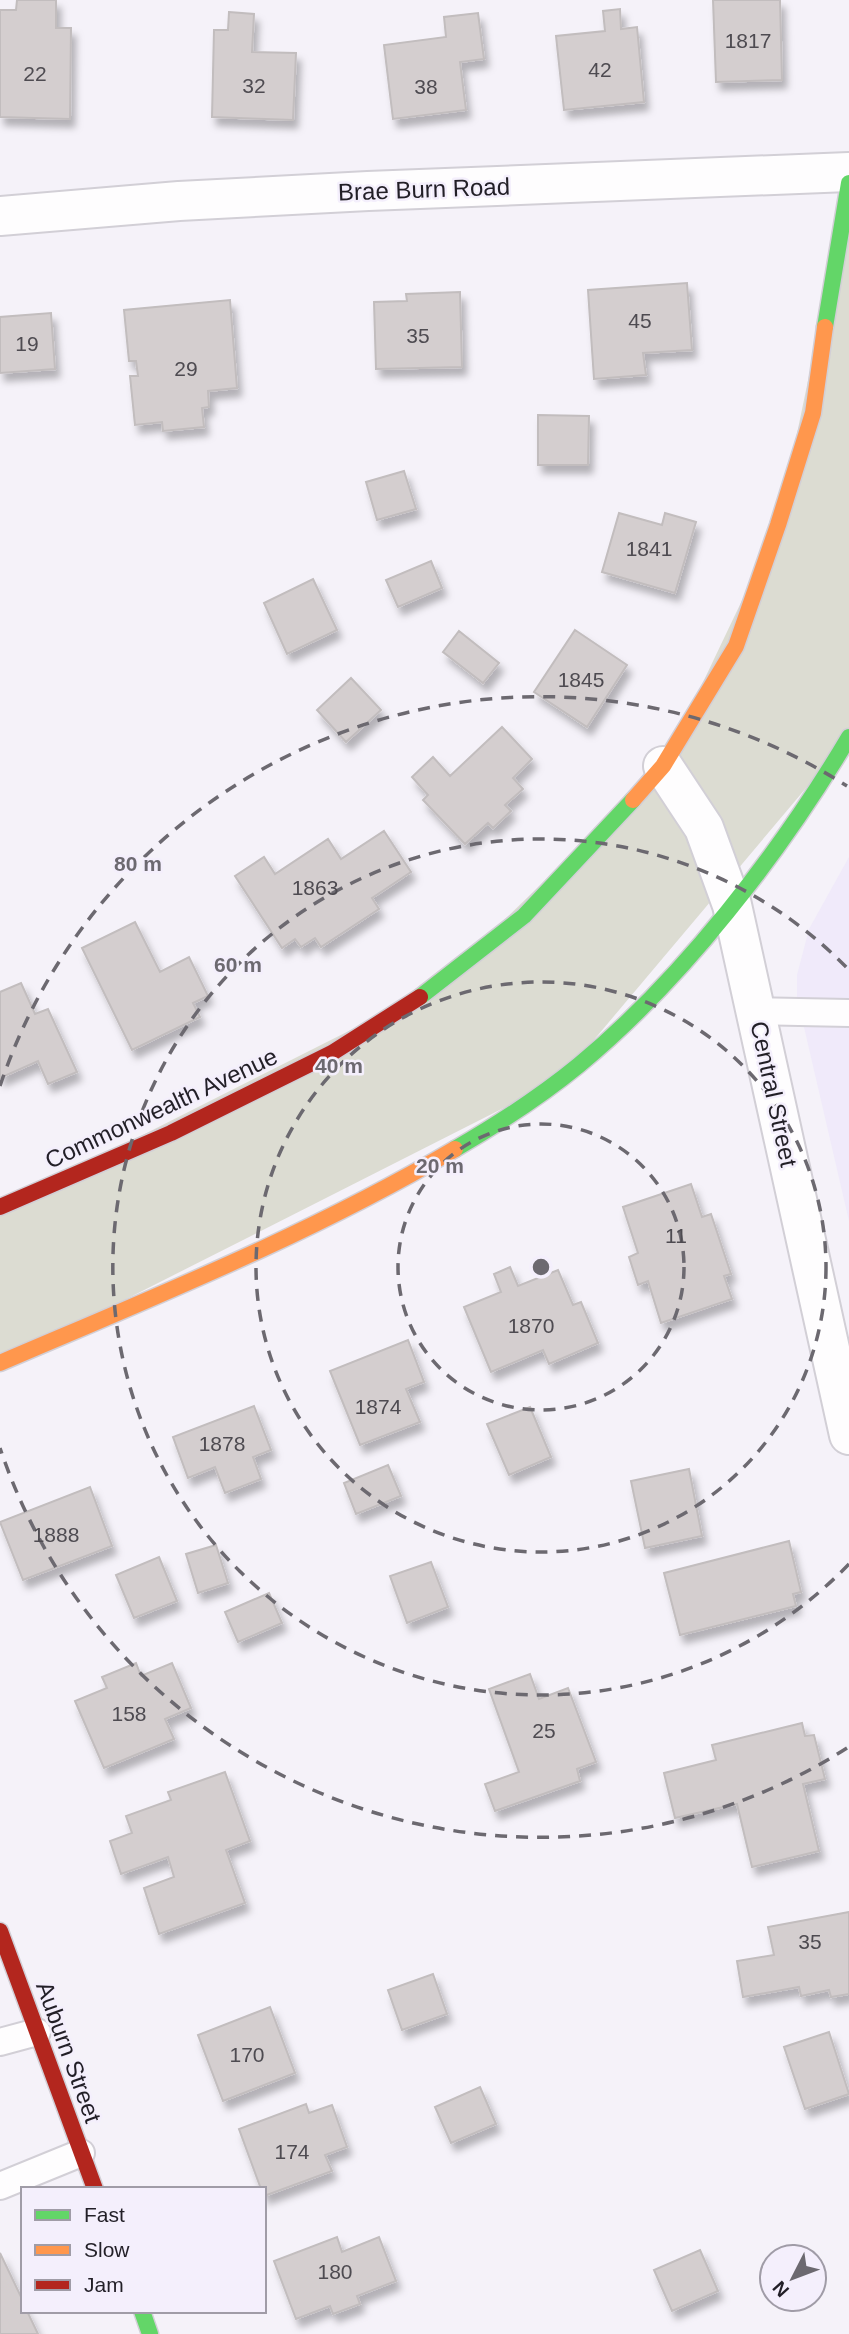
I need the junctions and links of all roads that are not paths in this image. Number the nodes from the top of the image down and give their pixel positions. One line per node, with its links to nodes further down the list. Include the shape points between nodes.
1 (849, 173): 3 (street, Brae Burn Road, via 368,191)
2 (849, 183): 5 (street, Commonwealth Avenue, via 813,413 778,525 736,646)
3 (0, 216)
4 (849, 737): 6 (street, via 811,799)
5 (663, 766): 6 (street, Central Street, via 704,828); 9 (street, Commonwealth Avenue, via 524,916 434,988 332,1053 171,1133)
6 (732, 905): 7 (street, Central Street); 10 (street, via 614,1034 561,1079 454,1151 263,1248)
7 (755, 1011): 8 (lane); 11 (street, Central Street)
8 (849, 1013)
9 (0, 1207)
10 (0, 1363)
11 (846, 1412)
12 (2, 1942): 13 (street, Auburn Street)
13 (37, 2032): 14 (lane); 15 (street, Auburn Street)
14 (0, 2042)
15 (81, 2152): 16 (lane); 17 (street, Auburn Street)
16 (0, 2186)
17 (94, 2187)
18 (143, 2313): 19 (street)
19 (150, 2334)

